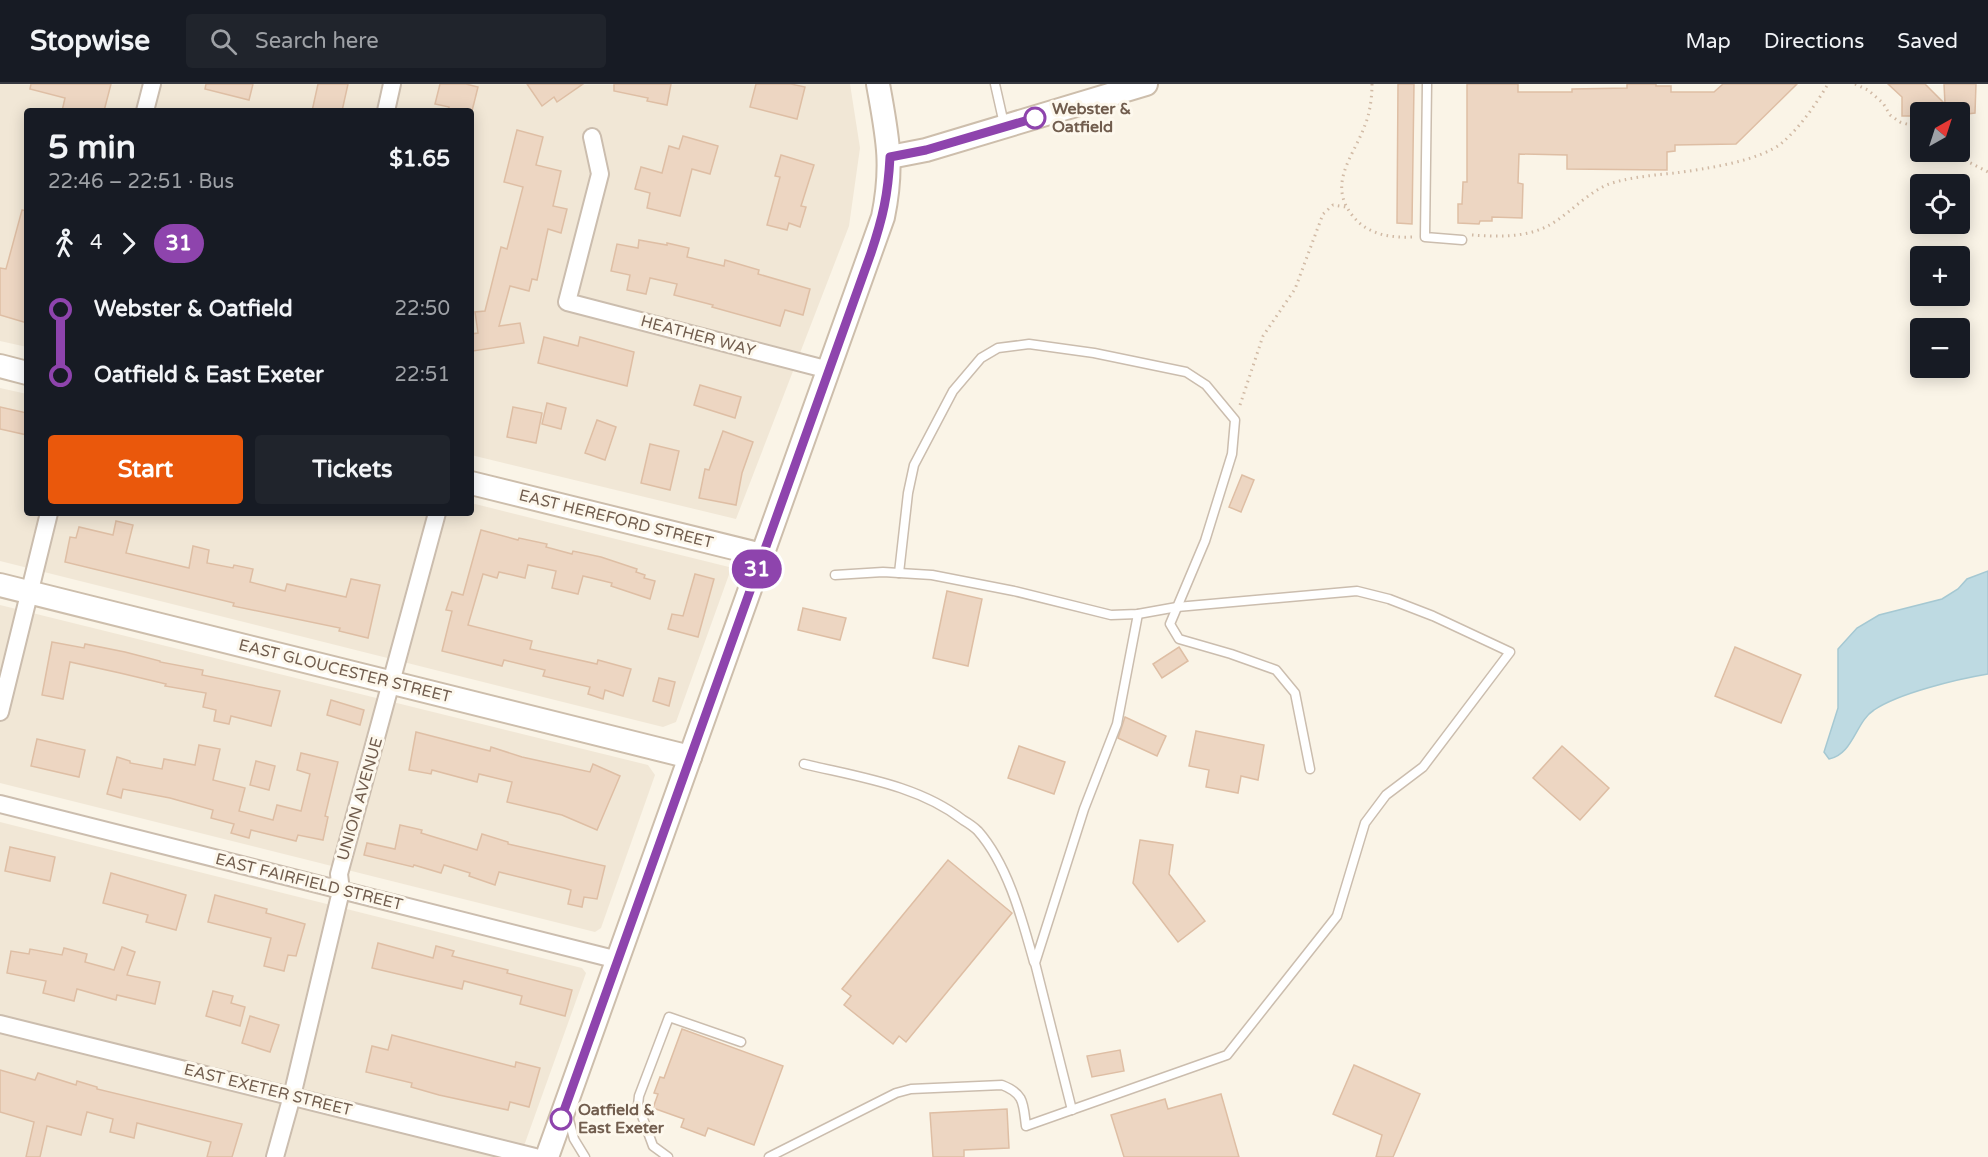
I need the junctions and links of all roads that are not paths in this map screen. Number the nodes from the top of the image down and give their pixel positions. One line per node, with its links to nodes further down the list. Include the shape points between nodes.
1 (152, 84): 7 (street)
2 (393, 84): 8 (street)
3 (878, 84): 11 (street)
4 (995, 84): 9 (lane)
5 (1146, 84): 9 (street)
6 (1427, 84): 12 (lane, via 1425,237)
7 (146, 108)
8 (387, 108)
9 (1005, 127): 11 (street)
10 (592, 137): 14 (street, HEATHER WAY, via 600,174 567,302)
11 (890, 157): 14 (street, via 883,217)
12 (1462, 240)
13 (0, 366): 15 (street)
14 (829, 370): 19 (street)
15 (24, 372)
16 (474, 484): 19 (street, EAST HEREFORD STREET)
17 (48, 516): 23 (street)
18 (436, 516): 26 (street, UNION AVENUE)
19 (762, 555): 28 (street)
20 (899, 573): 21 (lane); 24 (lane, via 914,465 954,391 981,358 998,348 1029,344 1186,372 1206,385 1235,420 1232,454 1205,542); 25 (lane, via 932,575 1014,591 1111,615)
21 (835, 575)
22 (0, 585): 23 (street, EAST GLOUCESTER STREET)
23 (30, 593): 26 (street, EAST GLOUCESTER STREET); 27 (street)
24 (1177, 607): 25 (lane); 30 (lane, via 1170,624 1179,639 1276,670 1295,693); 39 (lane, via 1357,591 1433,616 1510,652 1423,767 1386,795 1365,823 1337,916 1227,1055)
25 (1138, 614): 34 (lane, via 1117,724 1084,809)
26 (393, 683): 28 (street, EAST GLOUCESTER STREET); 32 (street, UNION AVENUE, via 339,874)
27 (0, 712)
28 (690, 757): 33 (street)
29 (804, 764): 34 (lane, via 914,792 946,807 978,831 1001,867)
30 (1310, 768)
31 (0, 804): 32 (street, EAST FAIRFIELD STREET)
32 (342, 891): 33 (street, EAST FAIRFIELD STREET); 37 (street, UNION AVENUE)
33 (618, 960): 38 (street)
34 (1035, 963): 39 (lane)
35 (0, 1024): 37 (street, EAST EXETER STREET)
36 (741, 1042): 44 (lane, via 669,1017 638,1105 653,1146)
37 (292, 1096): 40 (street, UNION AVENUE); 41 (street, EAST EXETER STREET)
38 (567, 1102): 42 (street); 43 (lane, via 574,1139)
39 (1072, 1110): 45 (lane, via 1026,1126 1022,1098 1002,1085 911,1089)
40 (275, 1157)
41 (535, 1157)
42 (547, 1157)
43 (585, 1157)
44 (668, 1157)
45 (769, 1157)

